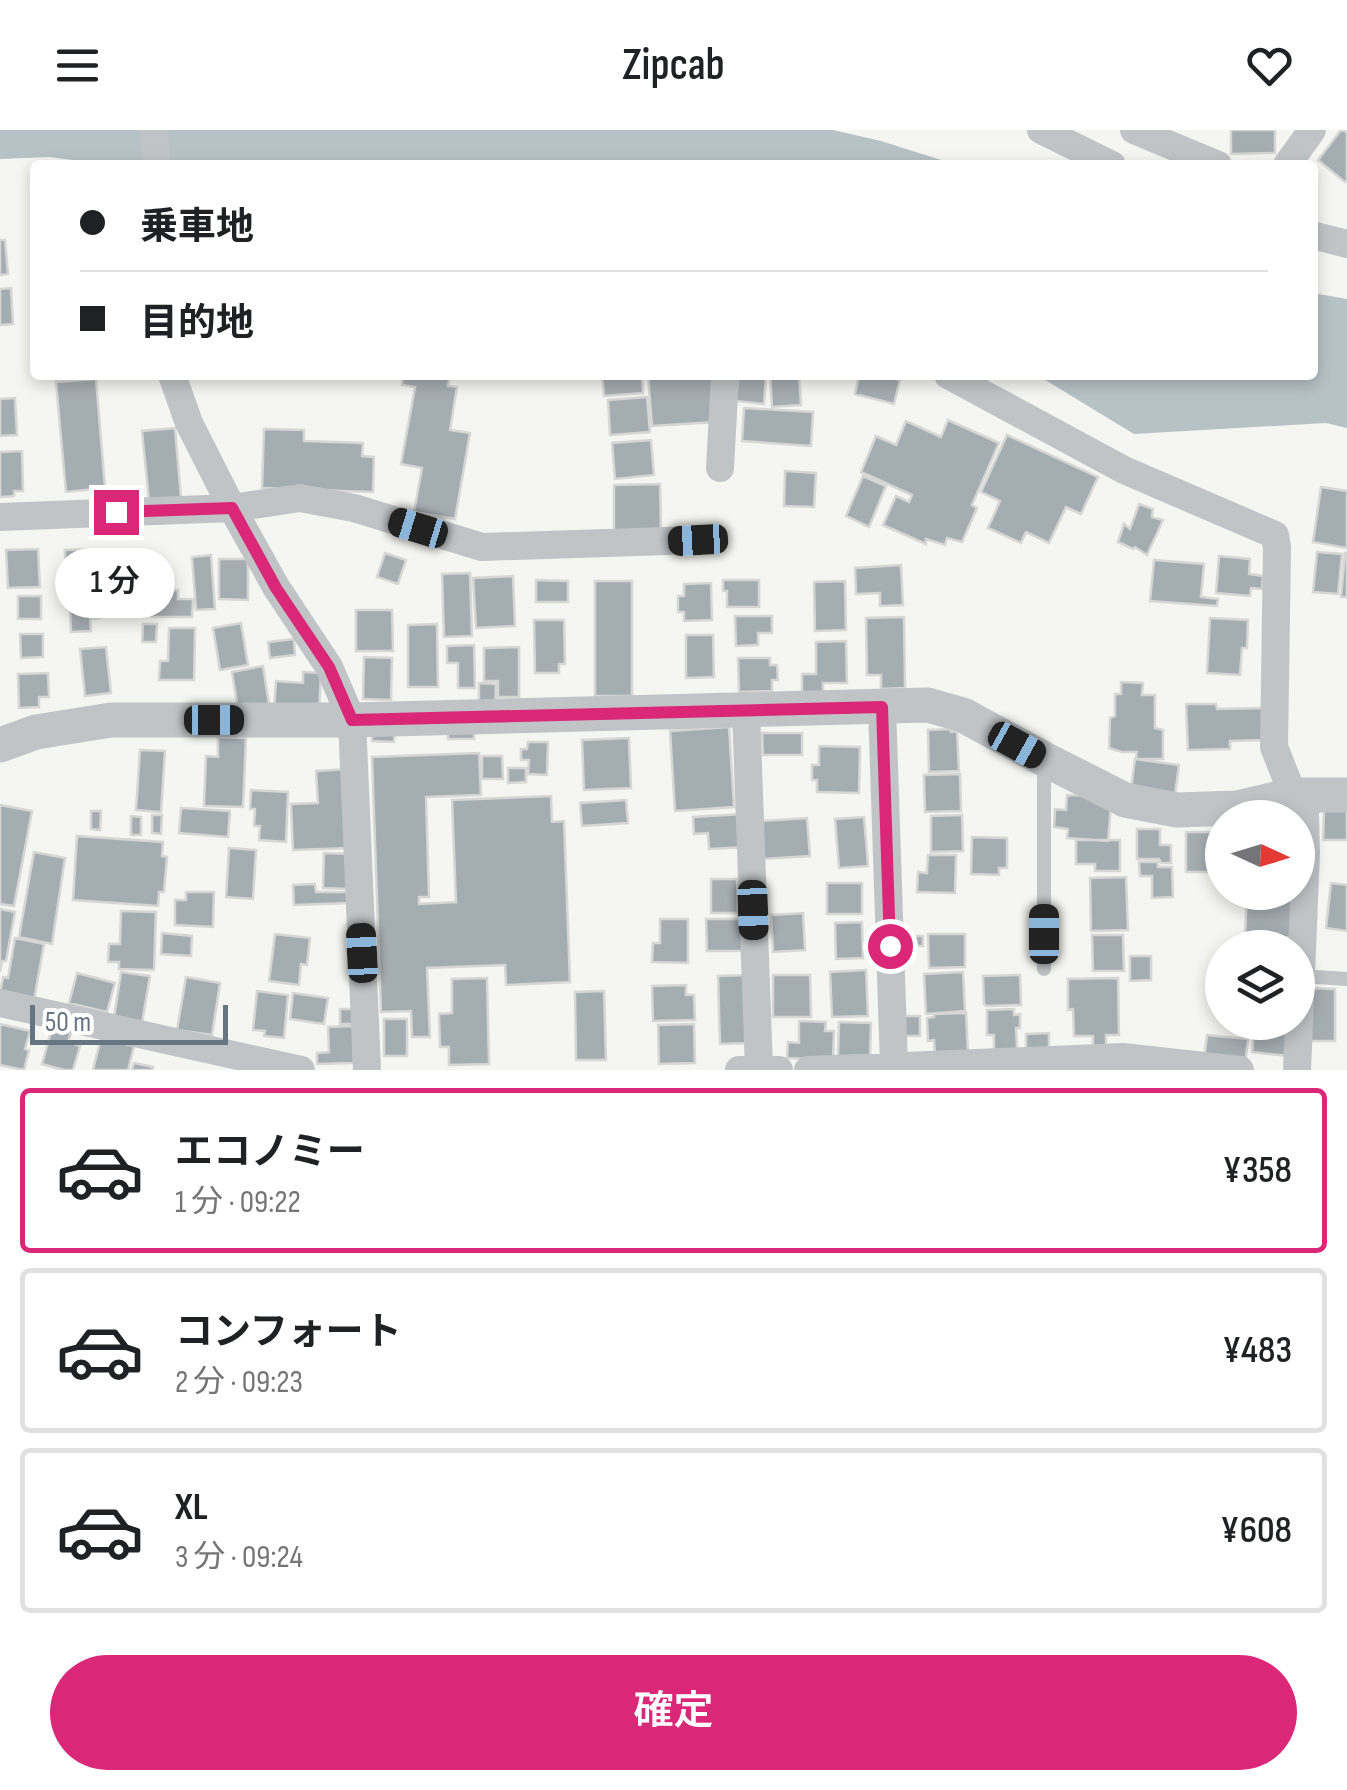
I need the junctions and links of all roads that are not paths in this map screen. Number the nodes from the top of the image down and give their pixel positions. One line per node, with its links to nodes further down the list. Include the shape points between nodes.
1 (154, 130): 5 (street)
2 (1041, 130): 6 (street)
3 (1134, 130): 7 (street)
4 (1312, 130): 8 (street)
5 (156, 160)
6 (1102, 160)
7 (1206, 160)
8 (1291, 160)
9 (1318, 237): 10 (street)
10 (1347, 244)
11 (174, 380): 15 (street)
12 (726, 380): 14 (street)
13 (957, 380): 23 (street, via 1124,470 1274,535 1274,747)
14 (720, 468)
15 (232, 508): 16 (street); 17 (street, via 300,498 482,547); 20 (street, via 329,667)
16 (0, 517)
17 (698, 540)
18 (882, 707): 19 (street); 22 (street, via 928,705 963,716); 31 (street)
19 (746, 711): 20 (street); 34 (street)
20 (352, 720): 21 (street, via 111,720); 33 (street)
21 (0, 745)
22 (1044, 760): 23 (street, via 1126,800 1177,810 1237,808); 26 (lane)
23 (1293, 795): 24 (street); 25 (street, via 1305,814)
24 (1347, 795)
25 (1303, 930)
26 (1044, 968)
27 (1315, 977): 28 (lane)
28 (1347, 979)
29 (0, 1004): 32 (street)
30 (1298, 1040): 37 (street)
31 (894, 1066): 35 (street); 36 (street, via 1123,1057)
32 (301, 1070)
33 (367, 1070)
34 (759, 1070)
35 (808, 1070)
36 (1240, 1070)
37 (1297, 1070)

